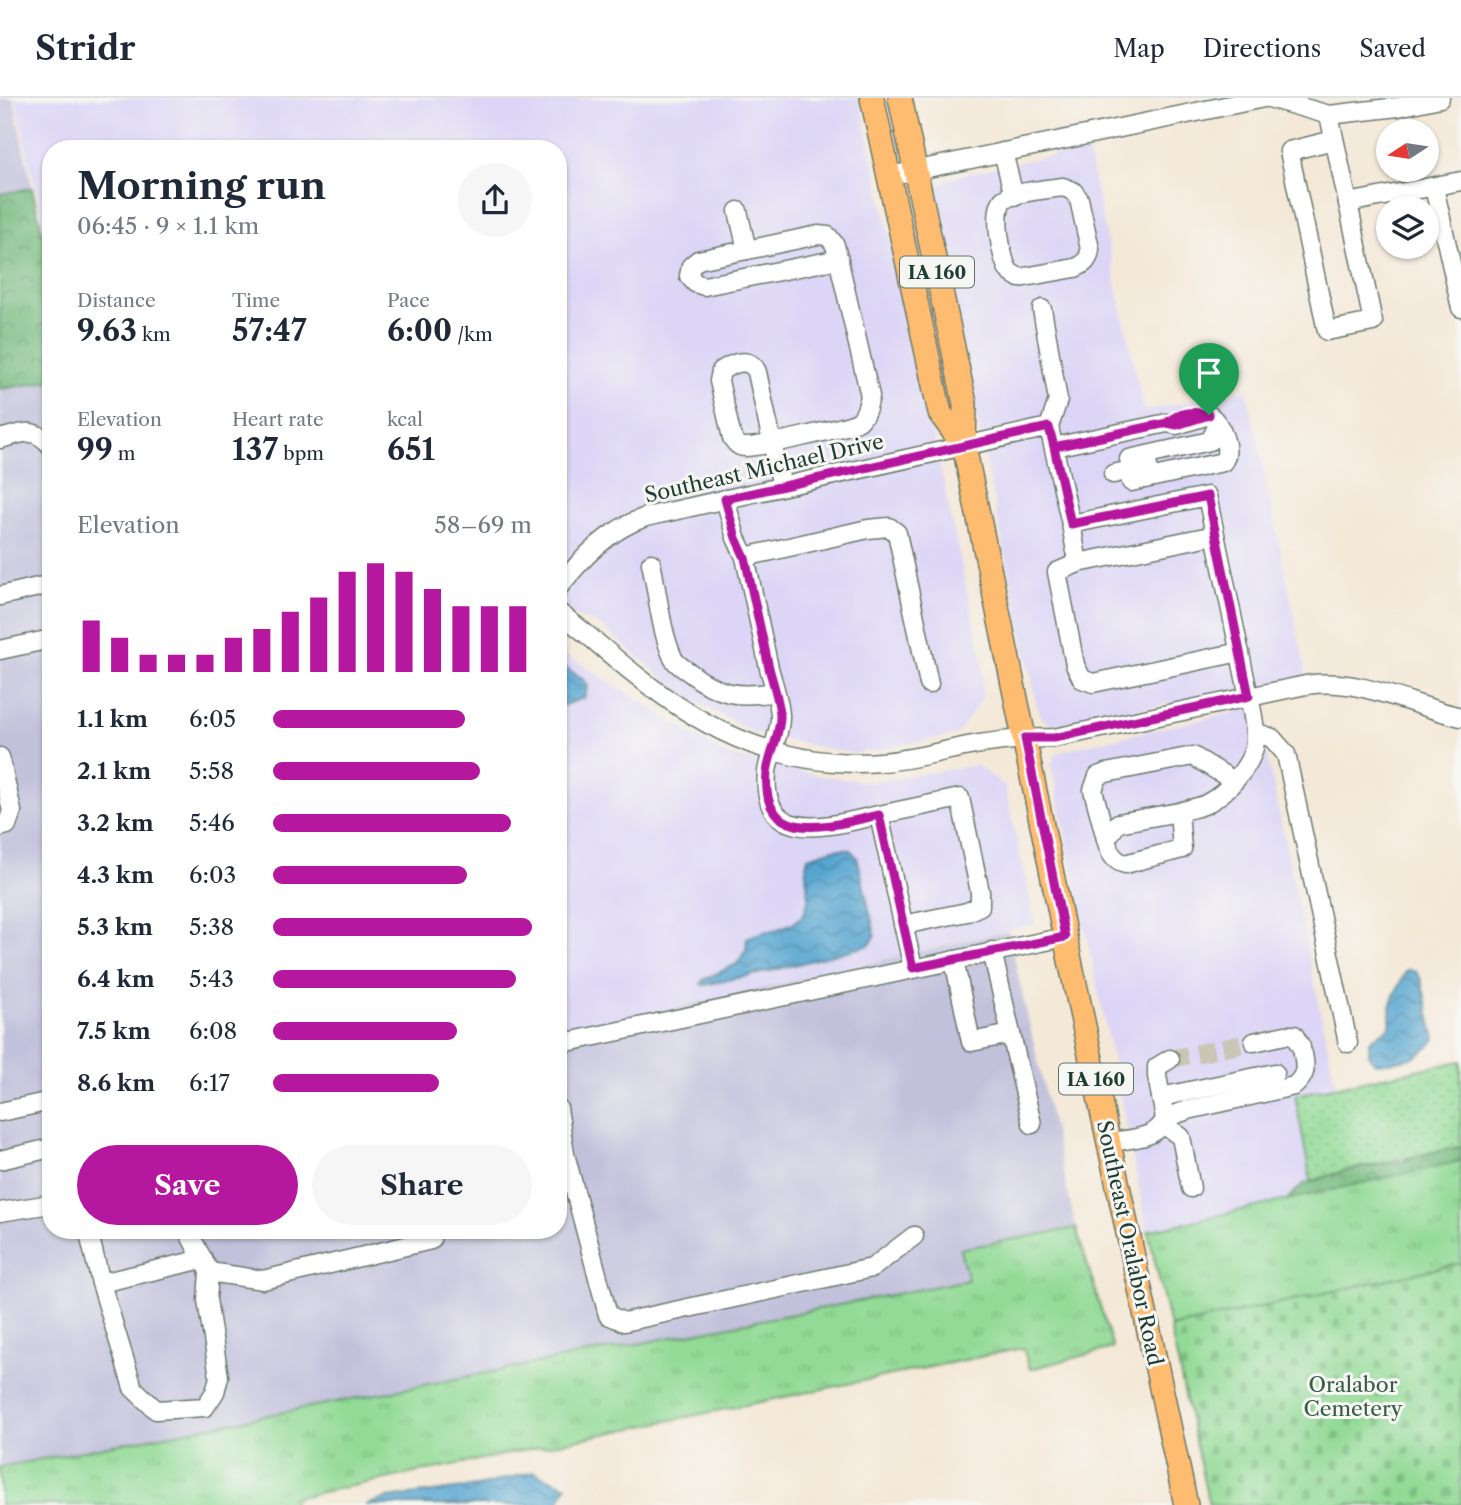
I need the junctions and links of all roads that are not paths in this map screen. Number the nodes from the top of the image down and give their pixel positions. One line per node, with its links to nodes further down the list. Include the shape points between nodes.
1 (872, 98): 10 (main road, Southeast Oralabor Road / IA 160)
2 (900, 98): 9 (main road, Southeast Oralabor Road / IA 160)
3 (1267, 98): 5 (street); 8 (street)
4 (1440, 98): 6 (street)
5 (1303, 103): 6 (street)
6 (1329, 115): 7 (street)
7 (1334, 140): 14 (street); 14 (street, via 1289,151 1327,331 1373,322)
8 (1003, 152): 9 (street); 13 (street)
9 (915, 170): 10 (street); 25 (main road, Southeast Oralabor Road / IA 160, via 965,404)
10 (889, 176): 25 (main road, Southeast Oralabor Road / IA 160, via 940,413)
11 (1461, 181): 12 (street)
12 (1434, 187): 14 (street); 18 (street)
13 (1014, 196): 13 (street, via 1004,199 996,218 1010,273 1030,278 1083,264 1090,249 1079,199 1073,191 1063,187)
14 (1348, 203)
15 (738, 211): 16 (street)
16 (747, 250): 17 (street, via 818,235 828,236); 17 (street, via 698,260 691,265 689,276 704,286)
17 (839, 259): 24 (street, via 870,396 867,409 859,421 841,428)
18 (1461, 308)
19 (1042, 309): 21 (street, via 1058,400)
20 (1212, 421): 26 (street, via 1167,423); 27 (street, via 1218,444 1213,452); 28 (street, via 1224,438 1227,453 1223,462)
21 (1049, 427): 25 (street, Southeast Michael Drive); 26 (street)
22 (42, 435): 23 (street, via 29,432)
23 (0, 439)
24 (772, 442): 24 (street, via 745,448 732,438 719,381 721,371 730,365 754,365); 29 (street)
25 (964, 446): 29 (street, Southeast Michael Drive); 48 (main road, Southeast Oralabor Road / IA 160)
26 (1054, 447): 31 (street, via 1070,483)
27 (1112, 468)
28 (1131, 482)
29 (782, 486): 30 (street, Southeast Michael Drive)
30 (725, 499): 33 (street); 36 (street, Southeast Michael Drive, via 634,521 594,547)
31 (1071, 524): 32 (street, via 1208,496); 35 (street)
32 (1215, 534): 35 (street); 42 (street)
33 (745, 558): 43 (street, via 889,527 897,533); 44 (street)
34 (651, 562): 44 (street, via 674,661 724,693)
35 (1078, 564): 42 (street, via 1057,572 1075,665 1082,679 1093,683)
36 (567, 578)
37 (42, 586): 38 (street)
38 (0, 596)
39 (567, 619): 49 (street, via 680,709 723,734)
40 (42, 641): 41 (street)
41 (0, 650)
42 (1240, 652): 45 (street)
43 (929, 684)
44 (775, 692): 49 (street, via 780,716)
45 (1249, 696): 46 (street, via 1324,682 1354,685); 47 (street); 48 (street, via 1054,738)
46 (1461, 717)
47 (1255, 732): 51 (street, via 1249,761); 64 (street, via 1272,738 1286,754)
48 (1025, 738): 49 (street, via 880,762 818,761); 57 (main road, Southeast Oralabor Road / IA 160)
49 (772, 752): 53 (street, via 767,786 771,803 785,821 813,828)
50 (0, 757): 54 (street, via 12,811 8,825)
51 (1234, 781): 52 (street, via 1205,805); 55 (street, via 1194,755 1098,776 1093,790)
52 (1179, 812): 55 (street, via 1118,823); 55 (street, via 1182,849 1175,852 1125,864 1116,862)
53 (879, 815): 56 (street); 56 (street, via 960,798 980,906)
54 (0, 827)
55 (1106, 839)
56 (903, 925): 60 (street)
57 (1065, 937): 58 (street); 72 (main road, Southeast Oralabor Road / IA 160)
58 (992, 951): 59 (street); 61 (street)
59 (954, 960): 60 (street); 61 (street, via 971,1042)
60 (913, 968): 62 (street)
61 (1011, 1034): 71 (street)
62 (567, 1042)
63 (1254, 1042): 70 (street, via 1294,1035 1302,1050 1303,1079 1294,1086 1188,1110)
64 (1348, 1043)
65 (1170, 1059): 67 (street, via 1157,1066)
66 (1275, 1073): 67 (street)
67 (1161, 1097): 70 (street)
68 (42, 1103): 69 (street)
69 (0, 1111)
70 (1164, 1121): 72 (street, via 1158,1131); 76 (street, via 1181,1137)
71 (1032, 1124)
72 (1110, 1142): 85 (main road, Southeast Oralabor Road / IA 160)
73 (42, 1150): 74 (street)
74 (0, 1160)
75 (567, 1161): 79 (street, via 608,1315 624,1322 872,1268)
76 (1191, 1188)
77 (42, 1205): 78 (street)
78 (0, 1212)
79 (914, 1236)
80 (90, 1239): 84 (street)
81 (192, 1239): 83 (street)
82 (431, 1240): 83 (street, via 264,1280)
83 (206, 1266): 84 (street); 84 (street, via 219,1377 205,1407 156,1410 133,1388)
84 (101, 1283)
85 (1186, 1505)

